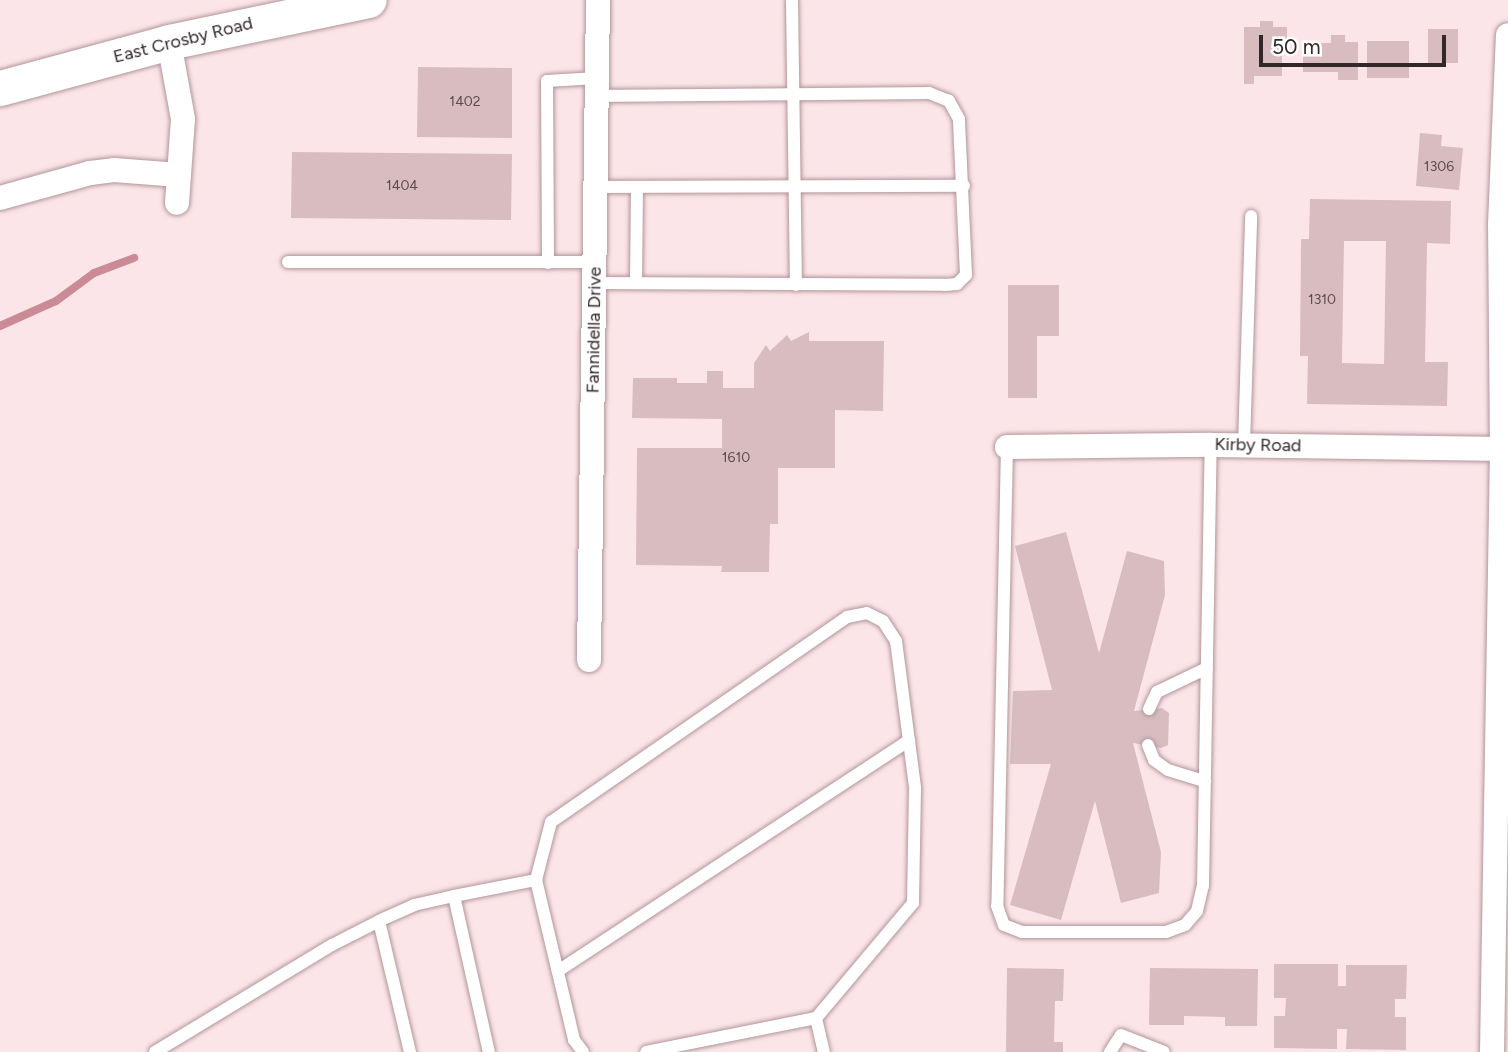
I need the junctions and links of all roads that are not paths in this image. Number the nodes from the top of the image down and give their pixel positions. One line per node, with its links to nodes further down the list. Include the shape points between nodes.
1 (369, 0): 5 (street, East Crosby Road)
2 (598, 0): 6 (street, Fannidella Drive)
3 (792, 0): 8 (lane)
4 (1508, 35): 25 (street, via 1500,225)
5 (169, 42): 7 (street, East Crosby Road); 9 (street, via 183,119)
6 (597, 87): 8 (lane); 11 (street, Fannidella Drive); 18 (lane, via 547,80)
7 (0, 88)
8 (792, 95): 10 (lane, via 929,93 949,100 959,119); 13 (lane)
9 (179, 175): 14 (street, via 114,170 90,173); 15 (street)
10 (964, 186): 13 (lane); 21 (lane, via 966,275 957,284)
11 (596, 187): 12 (lane); 19 (street, Fannidella Drive)
12 (637, 187): 13 (lane); 20 (lane)
13 (794, 187): 21 (lane)
14 (0, 198)
15 (177, 203)
16 (1251, 216): 23 (lane)
17 (289, 262): 18 (lane)
18 (548, 263): 19 (lane)
19 (594, 273): 20 (lane); 27 (street, Fannidella Drive)
20 (636, 284): 21 (lane)
21 (796, 285)
22 (1211, 445): 23 (street, Kirby Road); 24 (street, Kirby Road); 28 (lane)
23 (1244, 445): 25 (street, Kirby Road)
24 (1007, 447): 32 (lane, via 996,877 997,906 1004,925 1022,932 1166,932 1185,925 1197,911 1203,886)
25 (1505, 449): 26 (street)
26 (1503, 647): 33 (street)
27 (589, 660)
28 (1207, 668): 29 (lane, via 1157,692); 32 (lane)
29 (1149, 709)
30 (909, 740): 34 (lane, via 895,641 883,621 867,613 847,617 551,822); 37 (lane); 38 (lane, via 915,788 913,903)
31 (1148, 745): 32 (lane, via 1154,760 1168,770)
32 (1205, 780)
33 (1501, 840): 39 (street)
34 (536, 880): 35 (lane); 37 (lane)
35 (454, 896): 36 (lane, via 414,905); 42 (lane)
36 (380, 920): 40 (lane); 41 (lane)
37 (558, 971): 43 (lane, via 574,1040)
38 (816, 1018): 44 (lane); 45 (lane)
39 (1497, 1049)
40 (155, 1052)
41 (410, 1052)
42 (489, 1052)
43 (583, 1052)
44 (646, 1052)
45 (824, 1052)
46 (1110, 1052): 47 (lane, via 1121,1035)
47 (1164, 1052)

